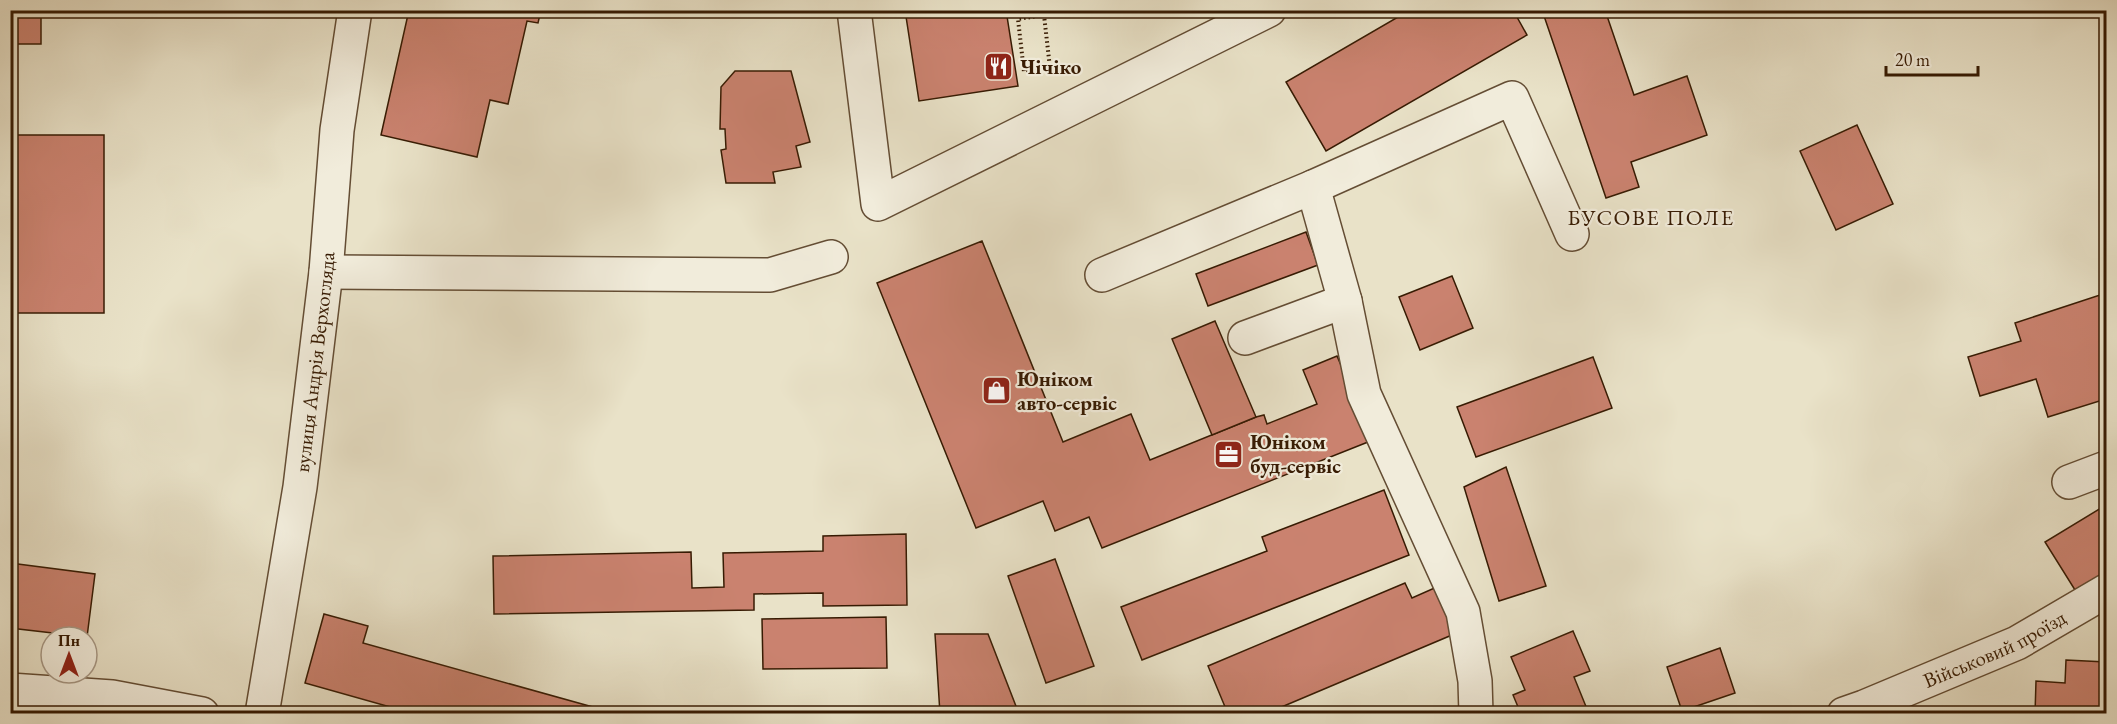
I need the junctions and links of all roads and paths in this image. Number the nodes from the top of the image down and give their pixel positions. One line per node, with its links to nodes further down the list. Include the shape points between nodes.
1 (355, 10): 8 (street, вулиця Андрія Верхогляда, via 337,130)
2 (854, 10): 3 (street, via 878,204)
3 (1269, 10)
4 (1045, 12): 4 (path, via 1050,68 1024,72 1018,19)
5 (1313, 187): 6 (street, via 1512,98); 9 (street); 10 (street)
6 (1572, 234)
7 (831, 257): 8 (street, via 770,274)
8 (326, 272): 17 (street, вулиця Андрія Верхогляда, via 300,487)
9 (1102, 275)
10 (1345, 301): 11 (street); 18 (street, via 1364,394 1463,612 1475,681)
11 (1245, 338)
12 (2106, 468): 13 (street)
13 (2069, 482)
14 (2106, 591): 19 (street, Військовий проїзд, via 2017,643)
15 (10, 690): 16 (street, via 112,697)
16 (202, 714)
17 (262, 714)
18 (1476, 714)
19 (1844, 714)

